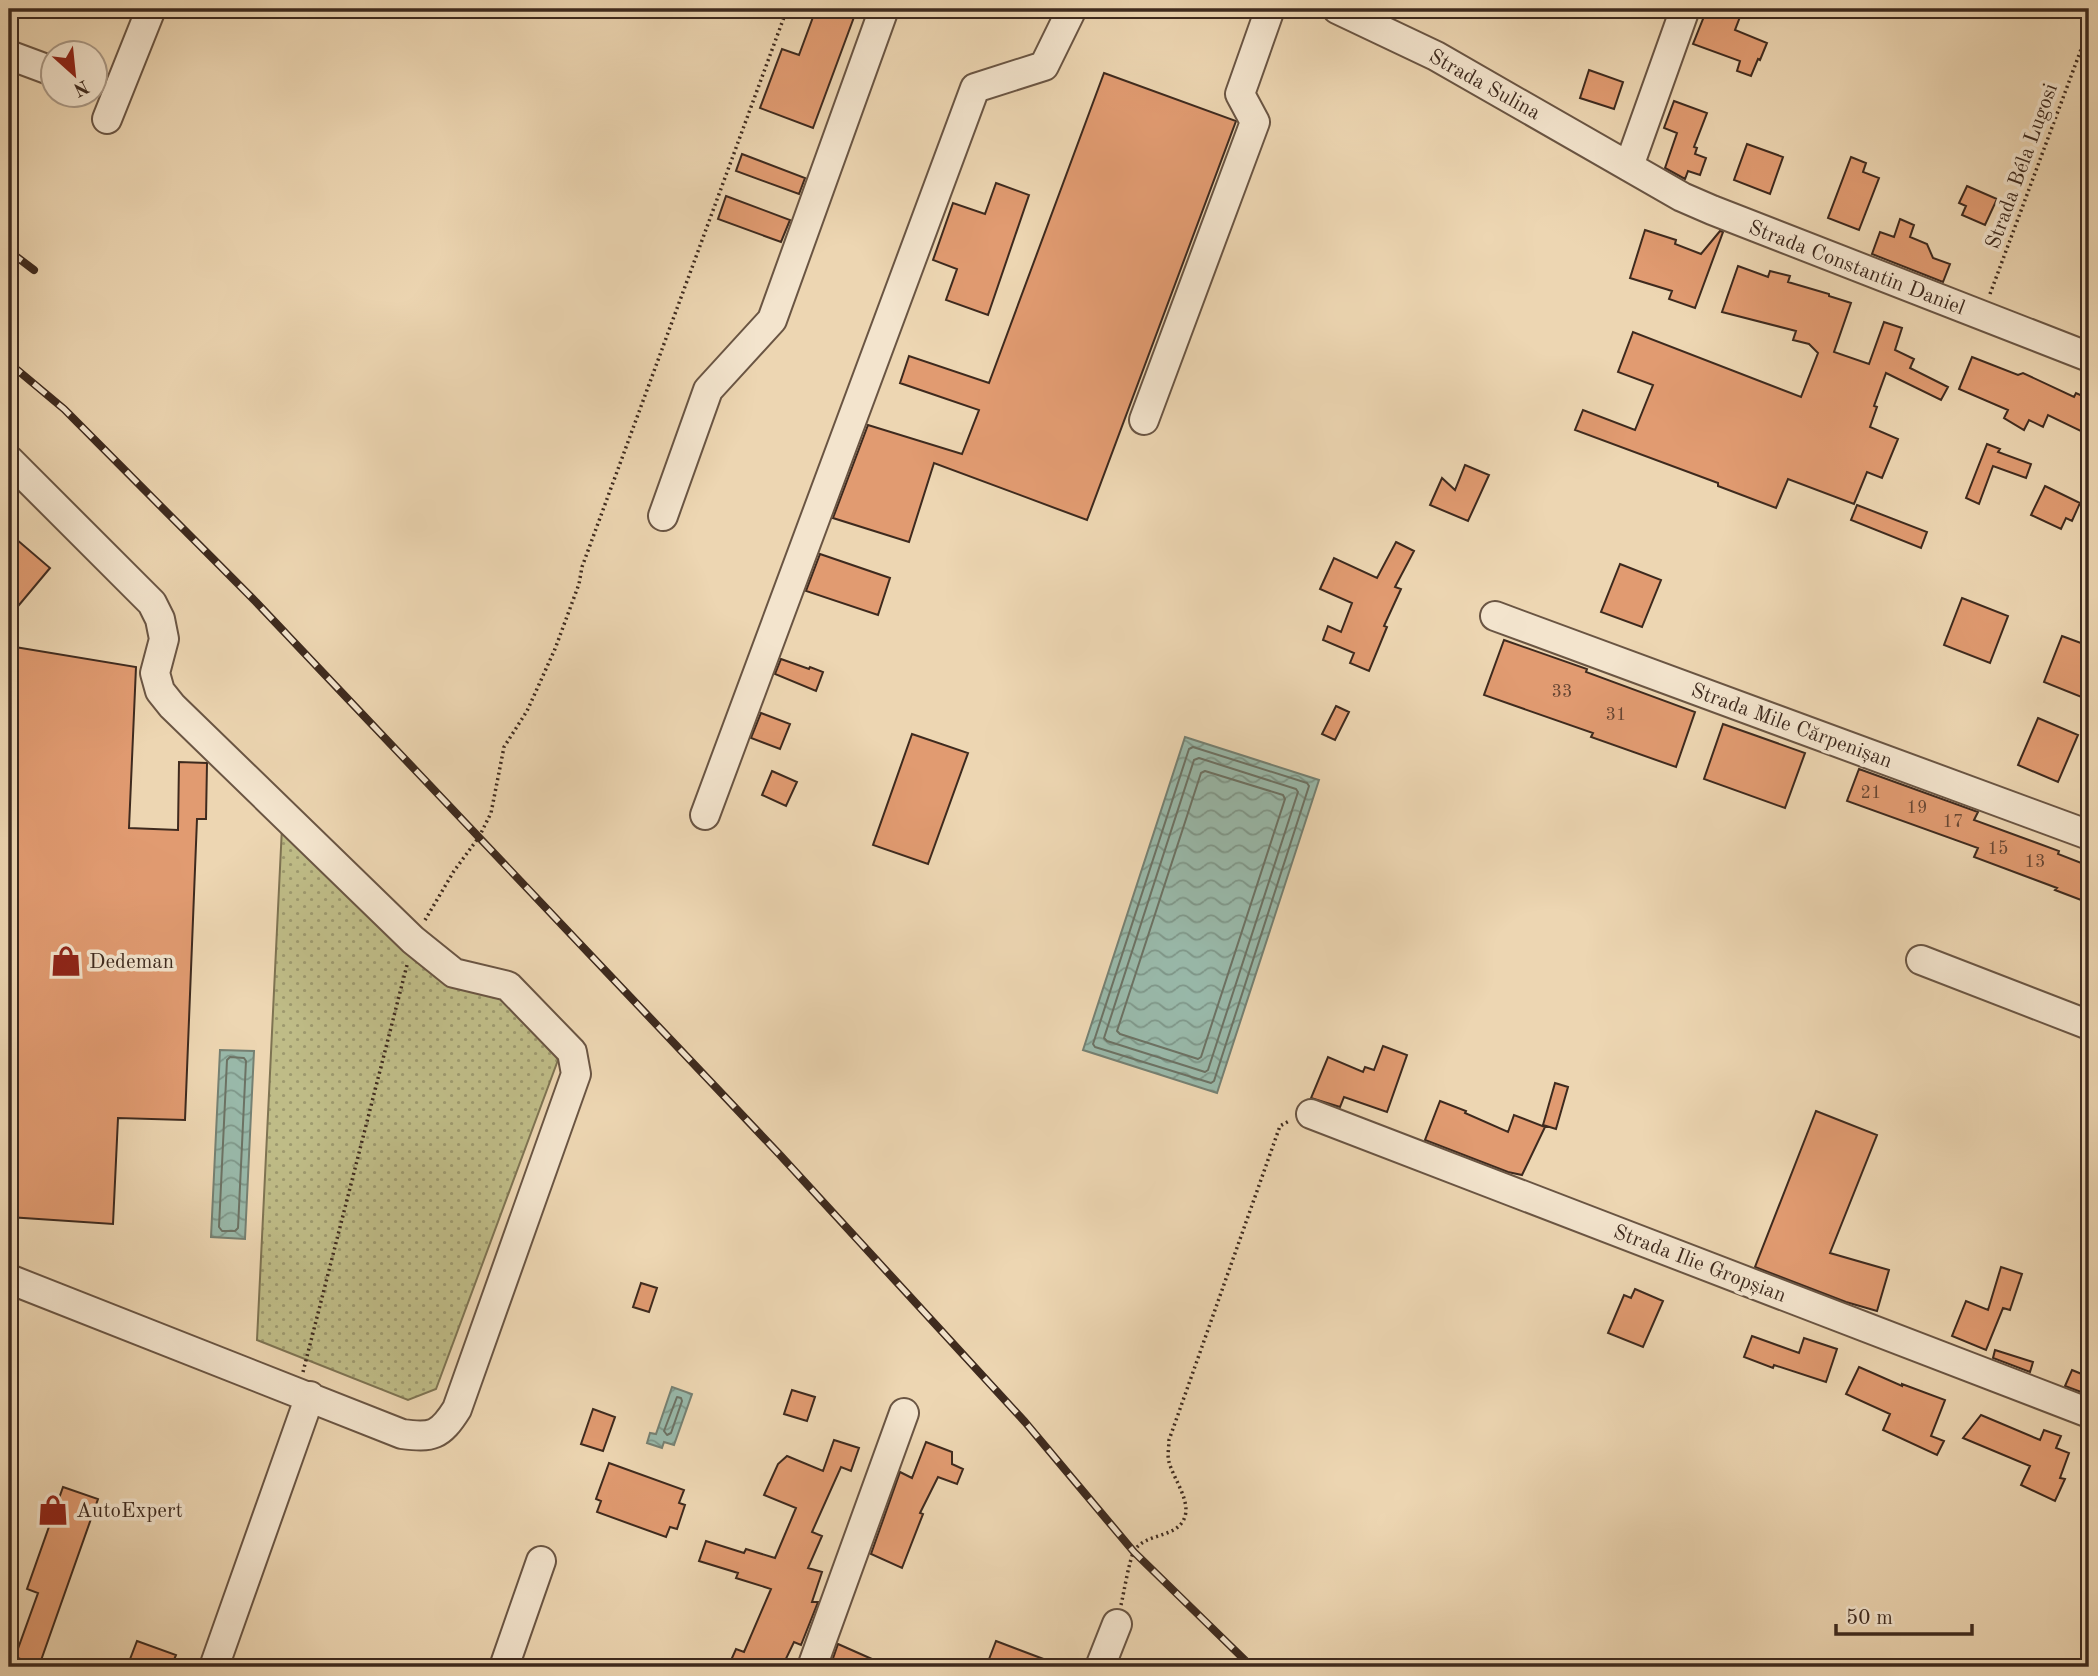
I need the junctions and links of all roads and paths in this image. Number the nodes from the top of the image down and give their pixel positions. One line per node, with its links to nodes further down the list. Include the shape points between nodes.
1 (151, 9): 11 (street)
2 (787, 9): 21 (path, via 555,649 527,711 504,747 491,813)
3 (884, 9): 17 (street, via 772,320 708,390)
4 (1072, 9): 19 (street, via 1044,66 975,88)
5 (1270, 9): 15 (street, via 1241,94 1255,122)
6 (1337, 9): 12 (street, Strada Sulina, via 1436,56)
7 (1685, 9): 12 (street)
8 (2089, 28): 13 (path, Strada Béla Lugosi)
9 (9, 55): 10 (street)
10 (38, 66)
11 (108, 97)
12 (1629, 166): 13 (street, Strada Constantin Daniel, via 1712,210)
13 (1982, 315): 14 (street, Strada Constantin Daniel)
14 (2089, 357)
15 (1144, 420)
16 (9, 460): 21 (street, via 152,603 164,639 155,673 160,691 172,706)
17 (663, 516)
18 (1496, 616): 20 (street, Strada Mile Cărpenișan)
19 (705, 815)
20 (2089, 835)
21 (413, 940): 26 (path); 26 (street, via 454,973 508,986 572,1052 576,1074 457,1409 446,1427 425,1437 402,1434)
22 (1921, 960): 23 (street)
23 (2089, 1025)
24 (1311, 1114): 28 (street, Strada Ilie Gropșian); 30 (path, via 1280,1126 1168,1440 1184,1519 1176,1529 1145,1541 1134,1552)
25 (9, 1279): 26 (street)
26 (306, 1386): 31 (street)
27 (904, 1413): 33 (street)
28 (2089, 1413)
29 (541, 1561): 32 (street)
30 (1117, 1624): 34 (street)
31 (214, 1667)
32 (504, 1667)
33 (812, 1667)
34 (1100, 1667)

